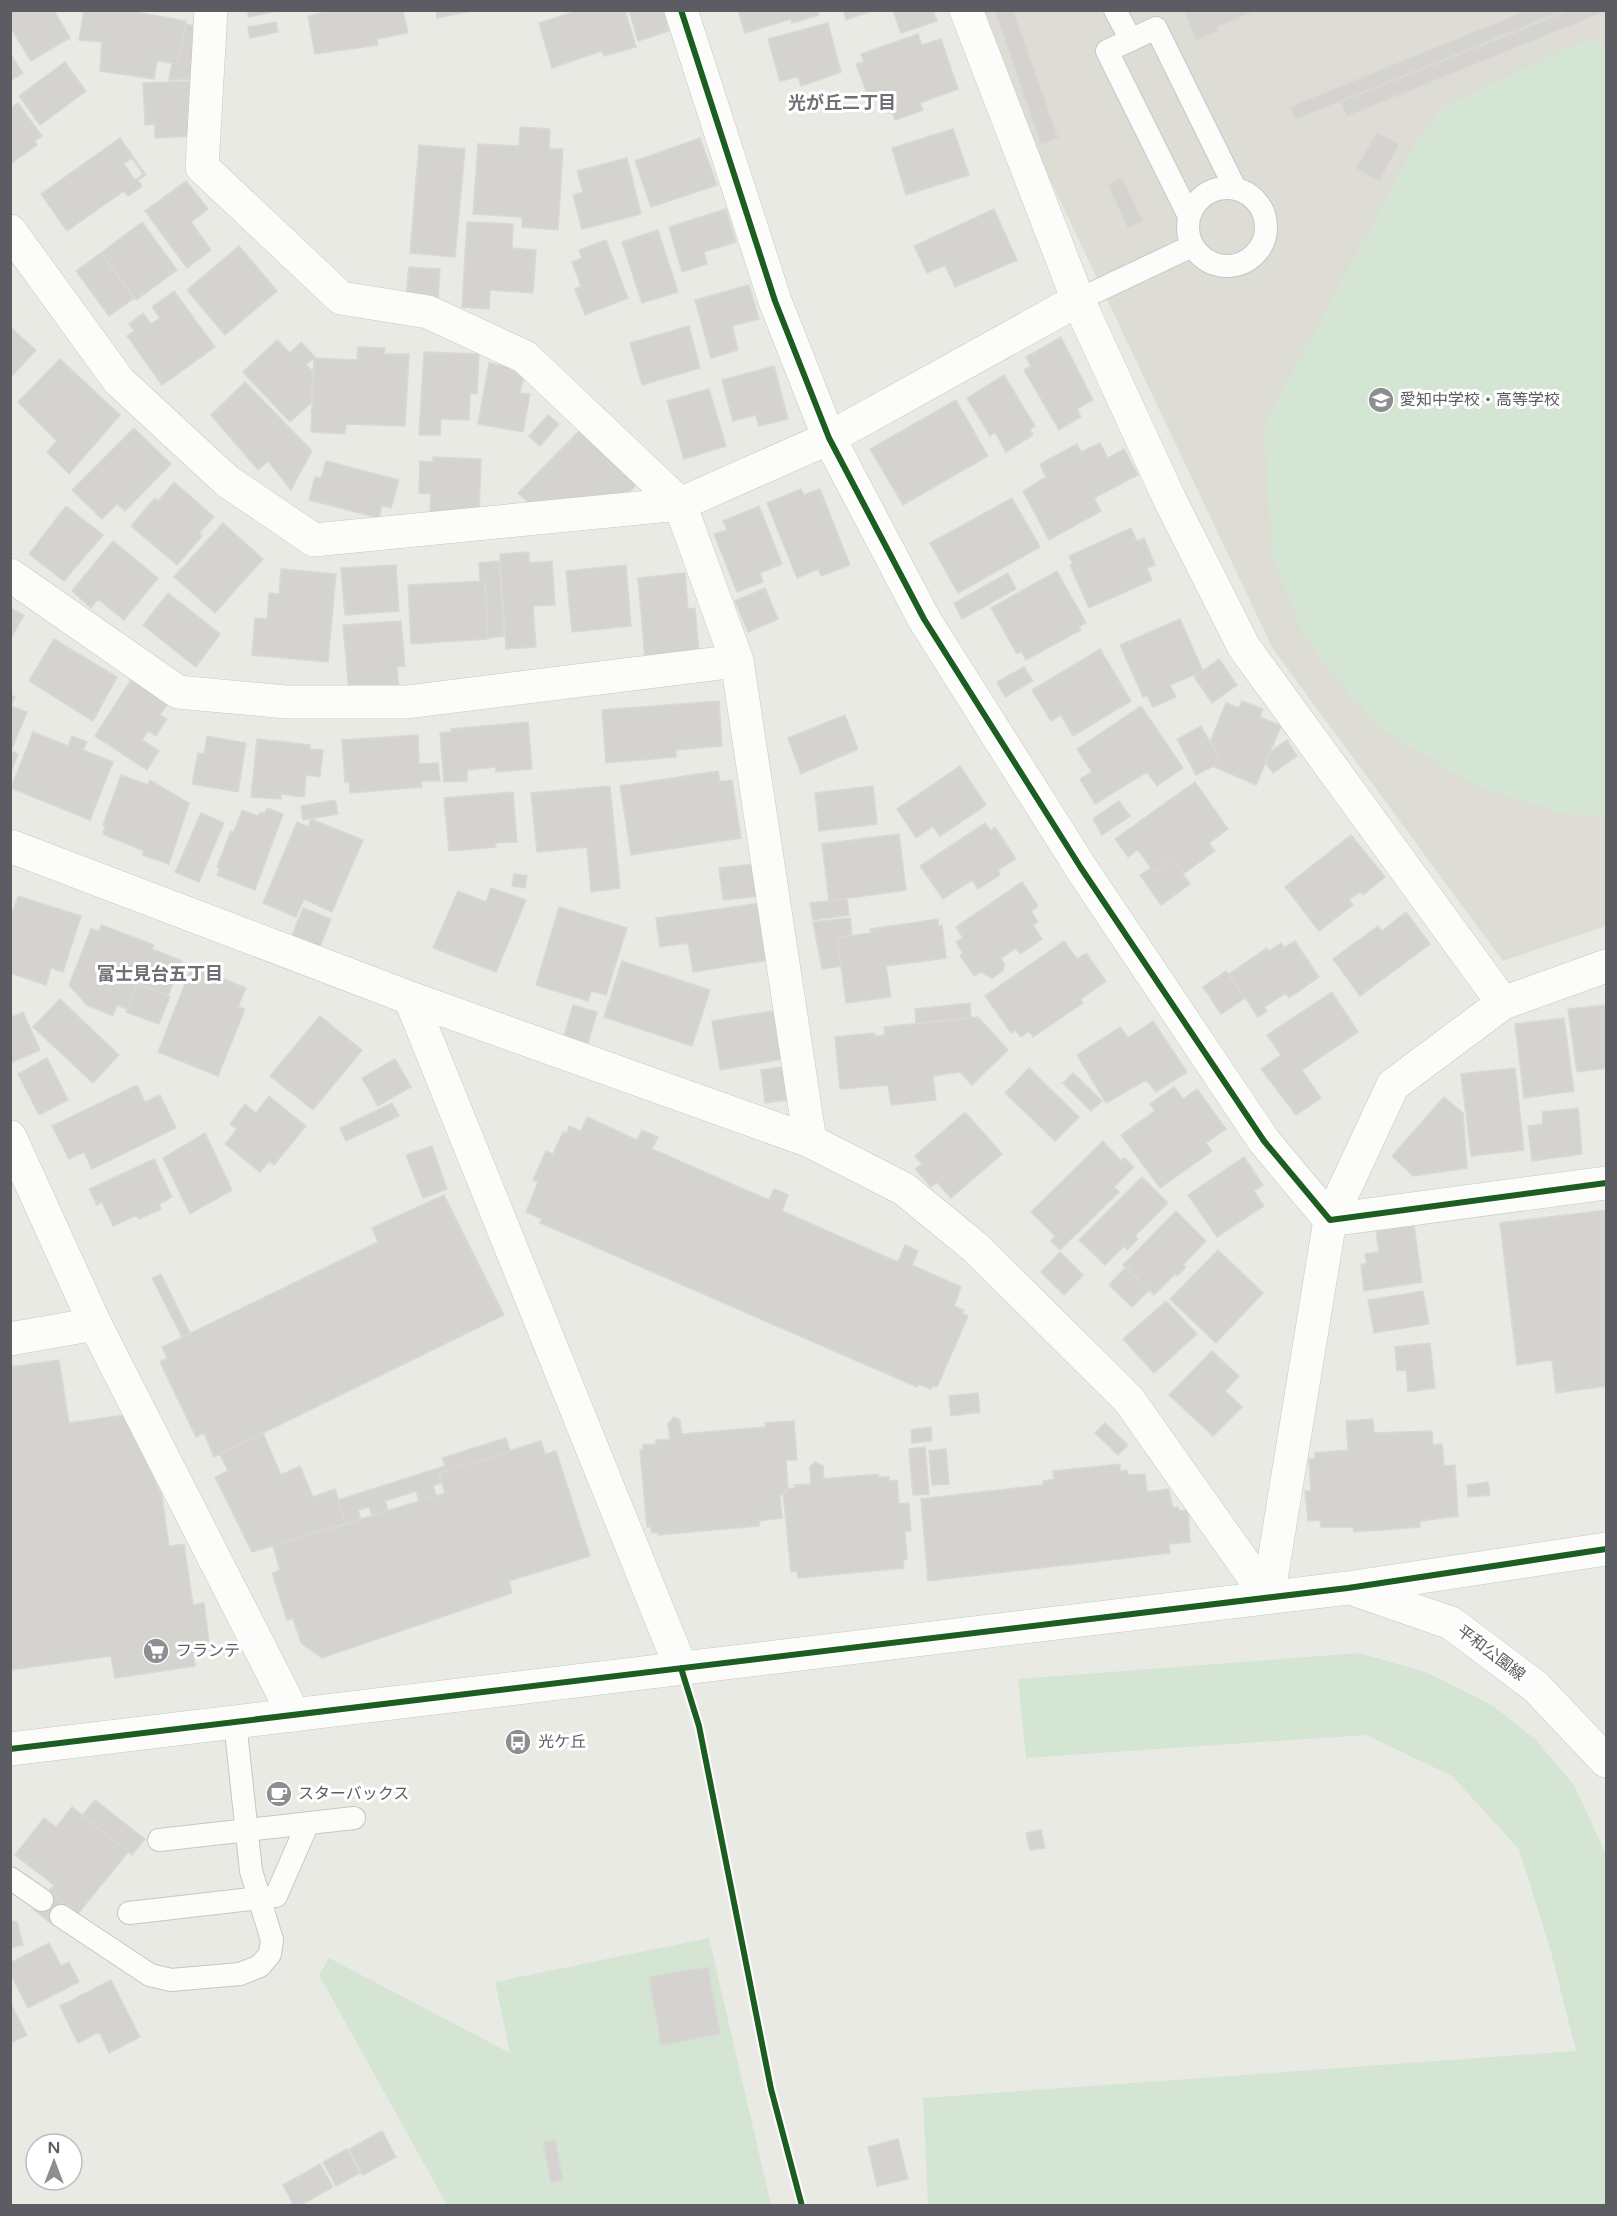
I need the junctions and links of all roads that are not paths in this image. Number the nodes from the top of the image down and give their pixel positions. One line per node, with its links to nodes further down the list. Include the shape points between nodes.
1 (211, 10): 12 (street, via 202,167 341,298 428,312 525,357)
2 (681, 10): 11 (street, via 775,301)
3 (966, 10): 10 (street)
4 (1115, 10): 5 (lane)
5 (1131, 40): 6 (lane, via 1156,28); 7 (lane, via 1107,51)
6 (1235, 188): 7 (lane, via 1207,192); 9 (lane, via 1260,202 1267,231 1262,246 1251,259 1235,266 1218,266)
7 (1189, 216): 9 (lane)
8 (10, 231): 12 (street, via 119,381 227,481 314,540)
9 (1192, 246): 10 (lane)
10 (1078, 300): 11 (street); 18 (street, via 1170,500 1244,647)
11 (830, 438): 12 (street); 22 (street, via 924,619 1081,868 1264,1141)
12 (680, 504): 14 (street)
13 (10, 575): 14 (street, via 178,692 286,702 407,702)
14 (737, 661): 20 (street)
15 (10, 846): 17 (street)
16 (1606, 966): 18 (street)
17 (410, 998): 20 (street); 28 (street)
18 (1503, 1002): 22 (street, via 1393,1085)
19 (10, 1137): 23 (street)
20 (810, 1141): 27 (street, via 904,1189 976,1248 1078,1349 1129,1400)
21 (1606, 1182): 22 (street)
22 (1330, 1220): 27 (street)
23 (95, 1324): 24 (street); 29 (street)
24 (10, 1339)
25 (1606, 1549): 26 (street)
26 (1348, 1588): 27 (street); 32 (street, 平和公園線, via 1451,1623 1536,1687)
27 (1268, 1597): 28 (street)
28 (681, 1668): 29 (street)
29 (294, 1715): 30 (street)
30 (235, 1722): 31 (street); 35 (lane)
31 (10, 1749)
32 (1606, 1761)
33 (354, 1818): 34 (lane)
34 (308, 1823): 35 (lane); 38 (lane, via 276,1896)
35 (247, 1830): 36 (lane); 38 (lane, via 251,1871)
36 (159, 1840)
37 (10, 1878): 39 (lane)
38 (259, 1898): 40 (lane); 41 (lane, via 272,1940 270,1954 260,1966 240,1974 171,1980 150,1975)
39 (42, 1900)
40 (129, 1913)
41 (62, 1916)

